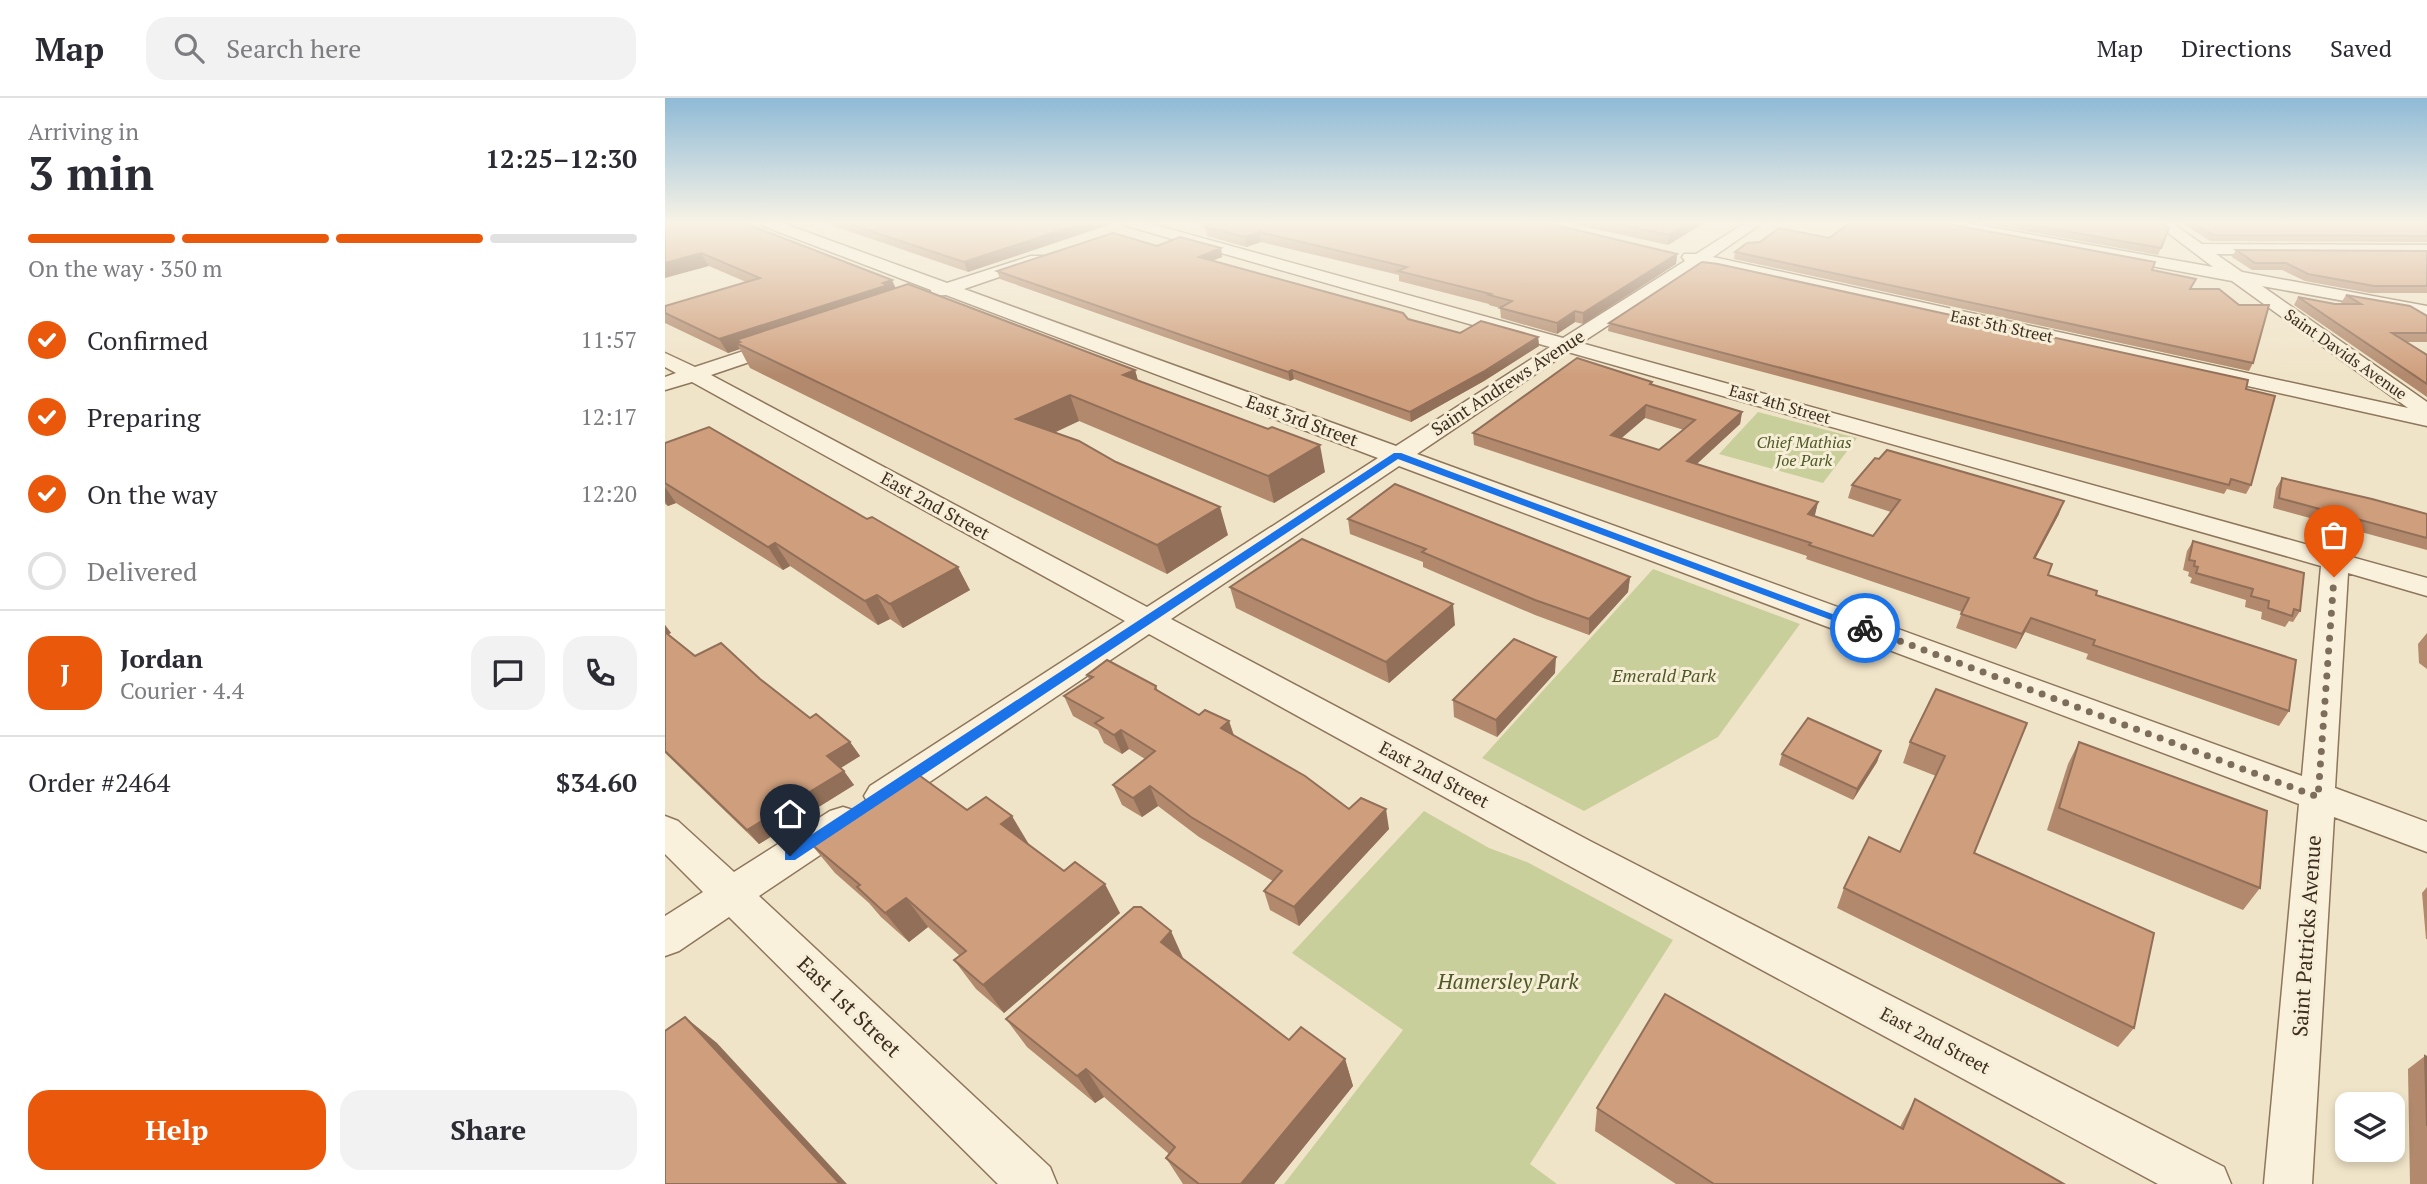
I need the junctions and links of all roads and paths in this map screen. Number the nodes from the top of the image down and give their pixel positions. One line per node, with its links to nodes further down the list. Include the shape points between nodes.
1 (887, 274): 9 (street, East 3rd Street)
2 (991, 274): 9 (street)
3 (1318, 274): 12 (street, East 4th Street)
4 (1676, 274): 12 (street, Saint Andrews Avenue)
5 (1766, 274): 15 (street, East 5th Street)
6 (2219, 274): 8 (street)
7 (2232, 274): 8 (street, Saint Davids Avenue)
8 (2237, 277): 10 (street); 14 (street, Saint Davids Avenue)
9 (933, 293): 16 (street, East 3rd Street)
10 (2427, 311)
11 (804, 337): 13 (street)
12 (1567, 344): 16 (street, Saint Andrews Avenue); 17 (street, East 4th Street)
13 (675, 373): 19 (street, East 2nd Street)
14 (2427, 412)
15 (2427, 419)
16 (1397, 455): 19 (street, Saint Andrews Avenue); 20 (street, East 3rd Street)
17 (2335, 562): 18 (street, East 4th Street); 20 (street, Saint Patricks Avenue)
18 (2427, 587)
19 (1147, 620): 23 (street, Saint Andrews Avenue); 26 (street, East 2nd Street)
20 (2318, 797): 22 (street, East 3rd Street); 27 (street, Saint Patricks Avenue)
21 (665, 831): 23 (street, East 1st Street)
22 (2427, 837)
23 (731, 894): 24 (street, Saint Andrews Avenue); 25 (street, East 1st Street)
24 (665, 938)
25 (1033, 1184)
26 (2207, 1184)
27 (2288, 1184)

